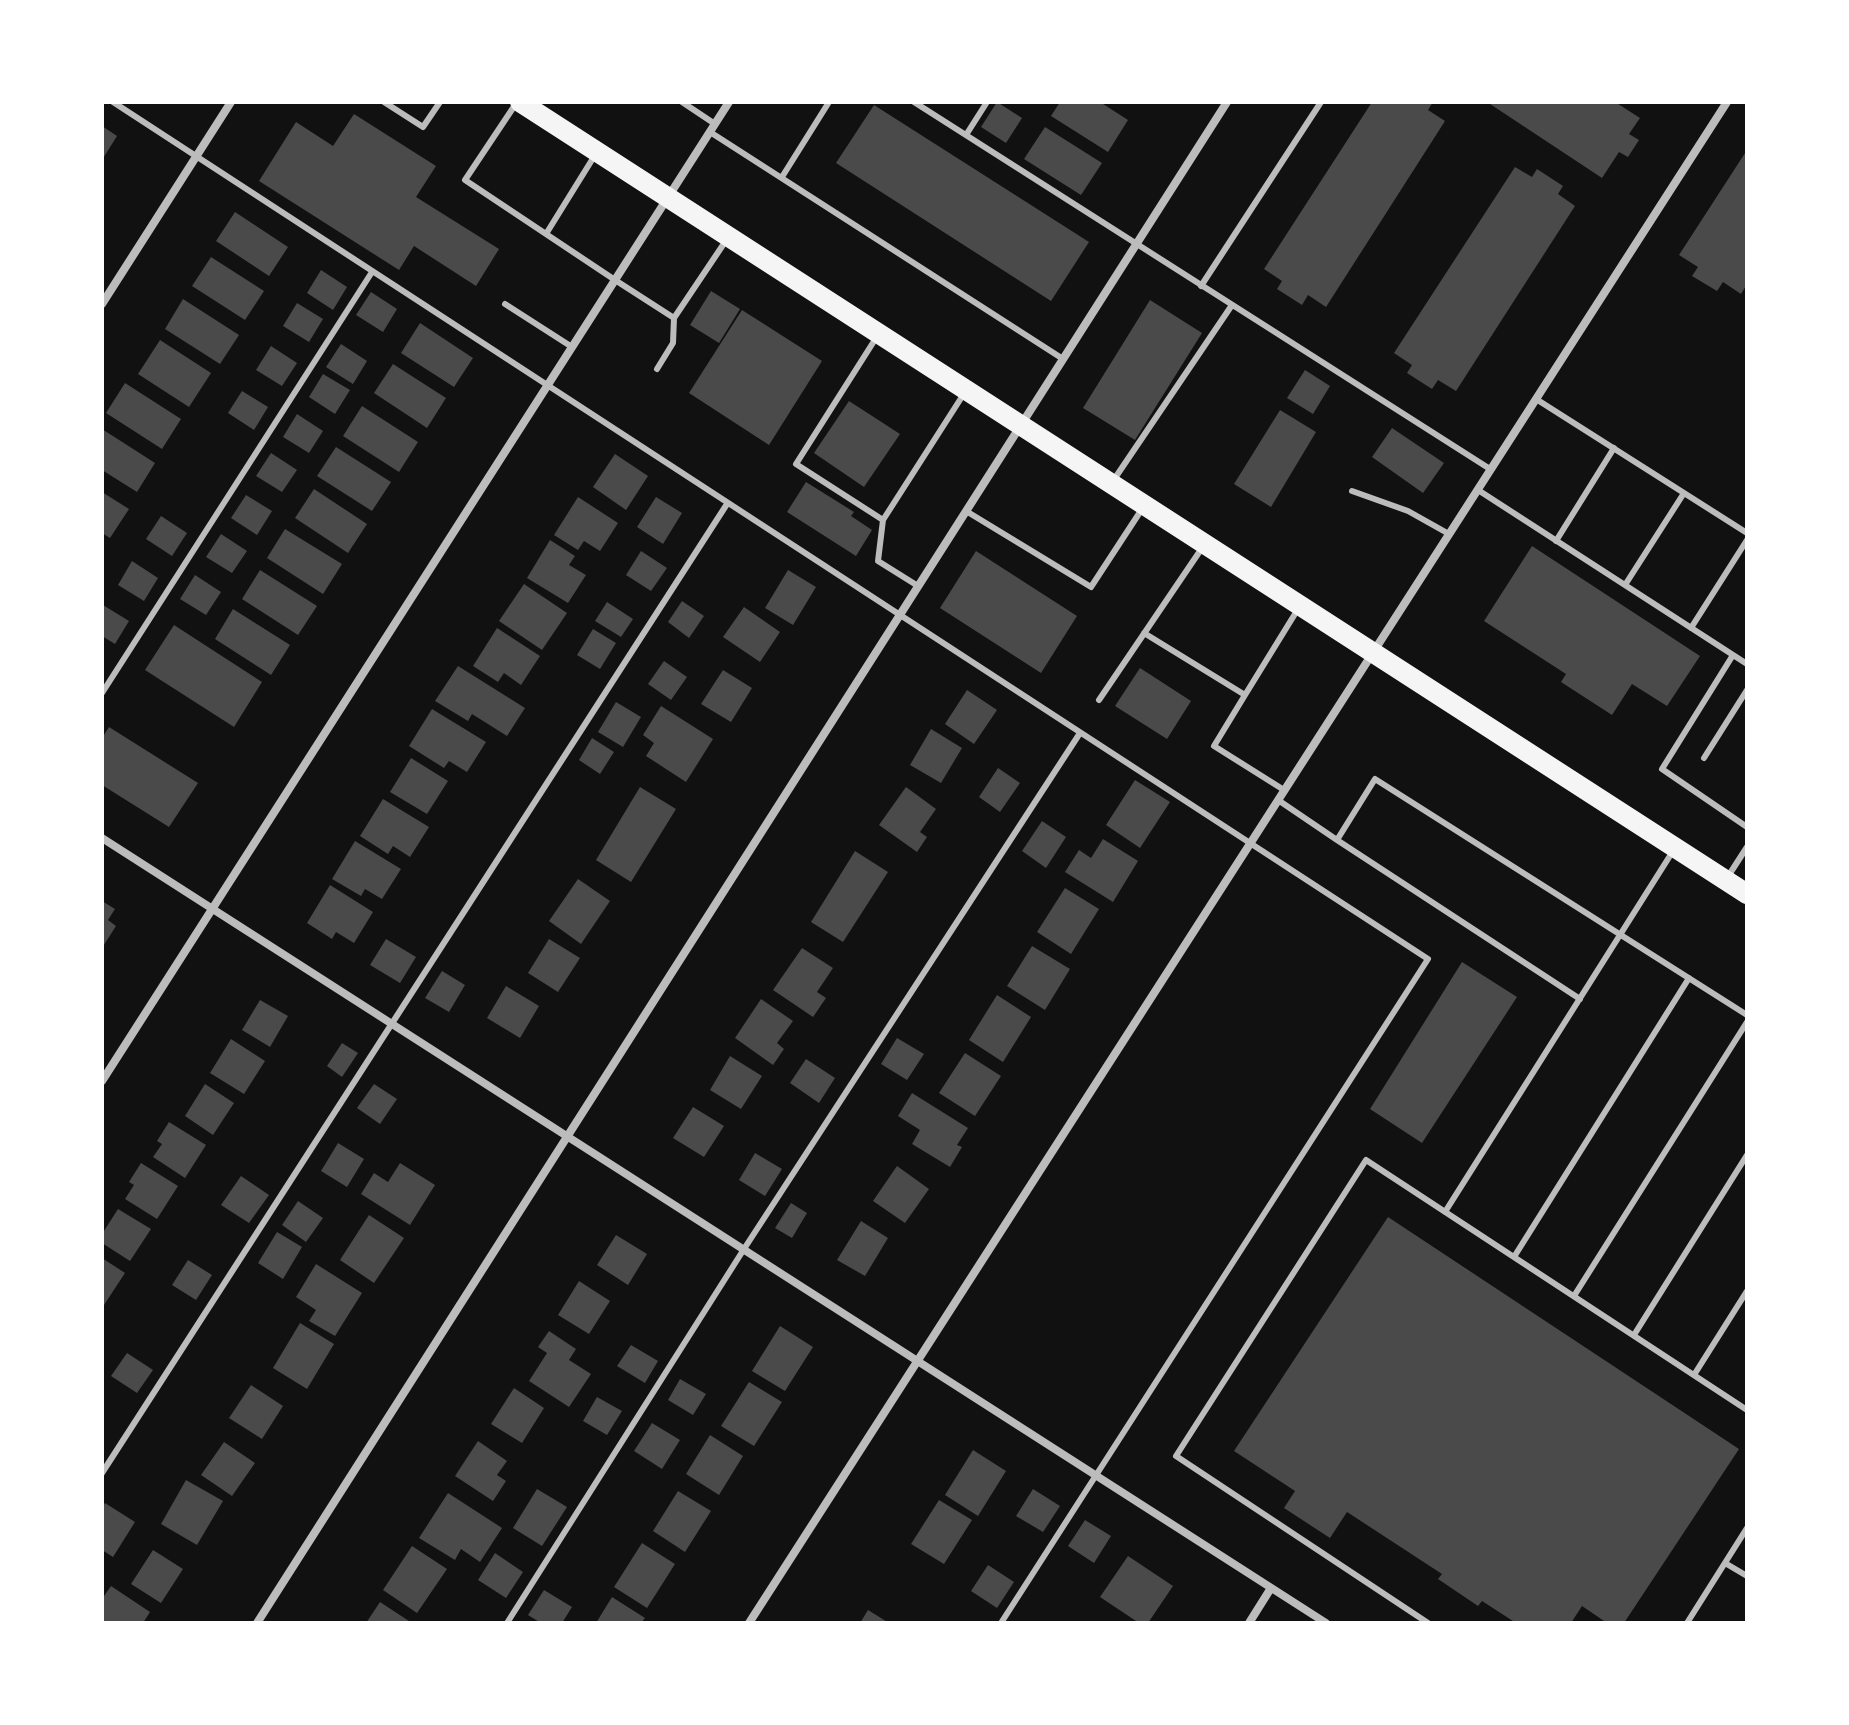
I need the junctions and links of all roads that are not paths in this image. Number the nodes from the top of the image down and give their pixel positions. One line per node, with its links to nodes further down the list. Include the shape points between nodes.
1 (113, 102): 17 (lane)
2 (231, 102): 17 (street)
3 (384, 102): 4 (lane, via 423,127)
4 (440, 102)
5 (518, 102): 16 (main road); 20 (lane, via 465,180)
6 (682, 102): 14 (lane)
7 (729, 102): 14 (street)
8 (829, 102): 18 (lane)
9 (914, 102): 15 (lane)
10 (987, 102): 15 (lane)
11 (1227, 102): 22 (street)
12 (1321, 102): 25 (lane)
13 (1727, 102): 36 (street)
14 (713, 128): 18 (lane); 19 (street)
15 (966, 135): 22 (lane)
16 (597, 152): 19 (main road); 20 (lane)
17 (197, 156): 23 (lane); 26 (street)
18 (782, 177): 32 (lane)
19 (668, 198): 21 (main road); 24 (street)
20 (546, 234): 24 (lane)
21 (728, 237): 29 (lane); 30 (main road)
22 (1136, 245): 25 (lane); 32 (street)
23 (372, 272): 34 (lane); 63 (lane)
24 (615, 280): 29 (lane); 31 (street)
25 (1201, 286): 28 (lane)
26 (102, 304)
27 (505, 304): 31 (lane)
28 (1232, 305): 39 (lane); 40 (lane)
29 (674, 318): 33 (lane, via 673,343)
30 (878, 335): 35 (main road); 47 (lane, via 796,464)
31 (572, 347): 34 (street)
32 (1063, 359): 37 (street)
33 (657, 369)
34 (546, 388): 44 (lane); 78 (street)
35 (965, 391): 37 (main road); 47 (lane)
36 (1536, 399): 38 (lane); 39 (street)
37 (1020, 427): 40 (main road); 46 (street)
38 (1614, 448): 43 (lane); 51 (lane)
39 (1490, 469): 41 (street)
40 (1111, 485): 45 (main road)
41 (1478, 490): 49 (street); 51 (lane)
42 (1352, 491): 49 (lane, via 1408,511)
43 (1684, 493): 48 (lane); 53 (lane)
44 (727, 504): 56 (lane); 84 (lane)
45 (1144, 506): 46 (lane, via 1091,587); 52 (main road)
46 (966, 511): 54 (street)
47 (883, 520): 54 (lane, via 878,561)
48 (1747, 533)
49 (1449, 534): 59 (street)
50 (1747, 540): 57 (lane)
51 (1556, 541): 53 (lane)
52 (1204, 545): 55 (main road); 58 (lane)
53 (1625, 585): 57 (lane)
54 (918, 586): 56 (street)
55 (1300, 606): 59 (main road); 64 (lane)
56 (899, 616): 66 (lane); 86 (street)
57 (1691, 628): 60 (lane)
58 (1144, 633): 64 (lane); 65 (lane)
59 (1373, 652): 68 (street); 75 (main road)
60 (1733, 655): 61 (lane); 70 (lane, via 1662,769)
61 (1747, 664)
62 (1747, 690): 67 (lane)
63 (102, 693)
64 (1245, 695): 68 (lane, via 1214,746)
65 (1099, 700)
66 (1080, 733): 73 (lane); 89 (lane)
67 (1704, 758)
68 (1284, 790): 69 (street)
69 (1278, 800): 72 (lane); 73 (street)
70 (1747, 827)
71 (102, 838): 78 (street)
72 (1337, 840): 79 (lane, via 1375,779); 81 (lane)
73 (1250, 843): 94 (street); 98 (lane, via 1428,959)
74 (1747, 847): 76 (lane)
75 (1675, 848): 76 (main road); 79 (lane)
76 (1726, 880): 77 (main road)
77 (1747, 894)
78 (212, 909): 84 (street); 85 (street)
79 (1621, 934): 80 (lane); 81 (lane)
80 (1689, 978): 82 (lane); 90 (lane)
81 (1580, 999): 88 (lane)
82 (1747, 1015)
83 (1747, 1022): 92 (lane)
84 (391, 1023): 86 (street); 97 (lane)
85 (102, 1081)
86 (567, 1136): 89 (street); 103 (street)
87 (1747, 1155): 93 (lane)
88 (1445, 1212): 90 (lane); 109 (lane, via 1366,1160 1176,1456)
89 (744, 1249): 94 (street); 104 (lane)
90 (1514, 1257): 92 (lane)
91 (1747, 1291): 95 (lane)
92 (1574, 1296): 93 (lane)
93 (1634, 1335): 95 (lane)
94 (916, 1360): 98 (street); 105 (street)
95 (1694, 1375): 96 (lane)
96 (1747, 1410)
97 (102, 1473)
98 (1096, 1475): 102 (street); 106 (lane)
99 (1747, 1528): 100 (lane)
100 (1725, 1563): 101 (lane); 110 (lane)
101 (1747, 1576)
102 (1271, 1588): 107 (street); 108 (street)
103 (257, 1623)
104 (507, 1623)
105 (749, 1623)
106 (1001, 1623)
107 (1249, 1623)
108 (1326, 1623)
109 (1428, 1623)
110 (1687, 1623)

